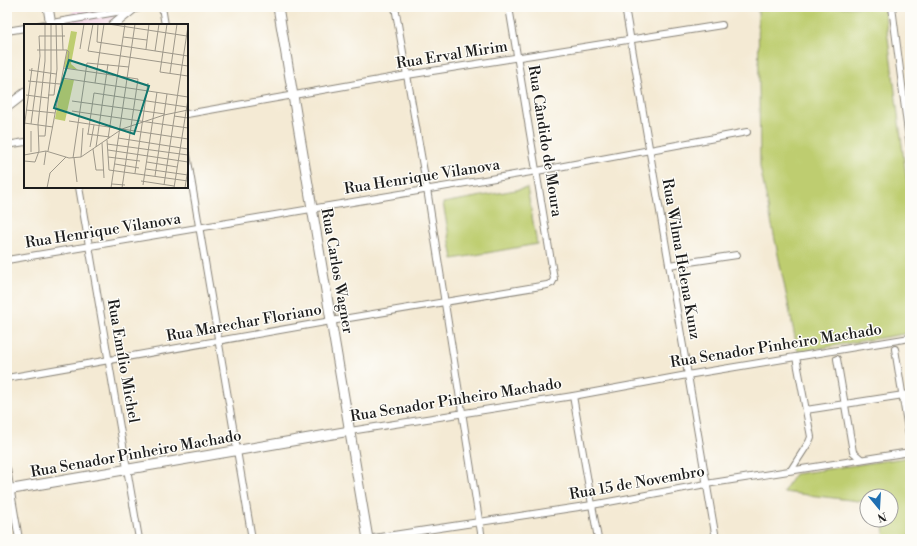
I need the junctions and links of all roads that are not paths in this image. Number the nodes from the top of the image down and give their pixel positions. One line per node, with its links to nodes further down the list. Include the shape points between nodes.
1 (48, 7): 10 (main road)
2 (146, 7): 9 (street)
3 (162, 7): 12 (street)
4 (278, 7): 20 (main road, Rua Carlos Wagner)
5 (395, 7): 18 (street)
6 (509, 7): 17 (street, Rua Cândido de Moura)
7 (625, 7): 16 (street, Rua Wilma Helena Kunz)
8 (892, 7): 26 (street)
9 (134, 8): 10 (street); 11 (main road)
10 (51, 24)
11 (113, 24)
12 (165, 24)
13 (722, 25): 16 (street, Rua Erval Mirim)
14 (24, 28): 15 (street)
15 (7, 31)
16 (630, 39): 17 (street, Rua Erval Mirim); 27 (street, Rua Wilma Helena Kunz)
17 (518, 57): 18 (street, Rua Erval Mirim); 29 (street, Rua Cândido de Moura)
18 (407, 75): 20 (street, Rua Erval Mirim); 31 (street)
19 (24, 93): 21 (main road)
20 (293, 95): 22 (street, Rua Erval Mirim); 32 (main road, Rua Carlos Wagner)
21 (7, 107)
22 (188, 114)
23 (747, 132): 27 (street, Rua Henrique Vilanova)
24 (24, 142): 25 (street)
25 (7, 145)
26 (910, 148)
27 (649, 151): 29 (street, Rua Henrique Vilanova); 37 (street, Rua Wilma Helena Kunz)
28 (188, 161): 33 (street)
29 (537, 171): 31 (street, Rua Henrique Vilanova); 38 (street, Rua Cândido de Moura)
30 (79, 188): 34 (street, Rua Emílio Michel)
31 (428, 189): 32 (street, Rua Henrique Vilanova); 39 (street)
32 (312, 208): 33 (street, Rua Henrique Vilanova); 40 (main road, Rua Carlos Wagner)
33 (199, 228): 34 (street, Rua Henrique Vilanova); 42 (street)
34 (89, 246): 36 (street, Rua Henrique Vilanova); 46 (street, Rua Emílio Michel)
35 (737, 255): 37 (street)
36 (7, 260)
37 (669, 265): 47 (street, Rua Wilma Helena Kunz)
38 (554, 279): 39 (street, Rua Marechar Floriano, via 547,285)
39 (445, 303): 40 (street, Rua Marechar Floriano); 54 (street)
40 (331, 321): 42 (street, Rua Marechar Floriano); 55 (main road, Rua Carlos Wagner)
41 (910, 338): 44 (street, Rua Senador Pinheiro Machado)
42 (218, 341): 46 (street, Rua Marechar Floriano); 57 (street)
43 (895, 349): 50 (street)
44 (796, 357): 47 (street, Rua Senador Pinheiro Machado); 53 (street)
45 (837, 359): 52 (street)
46 (109, 361): 48 (street, Rua Marechar Floriano); 61 (street, Rua Emílio Michel)
47 (687, 375): 51 (street, Rua Senador Pinheiro Machado); 63 (street, Rua Wilma Helena Kunz)
48 (7, 378)
49 (910, 394): 50 (street)
50 (902, 395): 52 (street); 56 (street)
51 (573, 396): 54 (street, Rua Senador Pinheiro Machado); 65 (street)
52 (845, 404): 53 (street); 59 (street, via 853,452)
53 (806, 410): 62 (street, via 811,437)
54 (462, 413): 55 (street, Rua Senador Pinheiro Machado); 66 (street)
55 (350, 431): 57 (main road, Rua Senador Pinheiro Machado); 70 (main road, Rua Carlos Wagner)
56 (910, 442)
57 (237, 450): 61 (main road, Rua Senador Pinheiro Machado); 69 (street)
58 (910, 452): 59 (street, Rua 15 de Novembro)
59 (861, 459): 62 (street, Rua 15 de Novembro)
60 (7, 469): 64 (street)
61 (127, 469): 64 (main road, Rua Senador Pinheiro Machado); 68 (street, Rua Emílio Michel)
62 (791, 470): 63 (street, Rua 15 de Novembro)
63 (706, 484): 65 (street, Rua 15 de Novembro); 73 (street, Rua Wilma Helena Kunz)
64 (9, 490): 67 (street)
65 (592, 505): 66 (street, Rua 15 de Novembro); 72 (street)
66 (479, 522): 70 (street, Rua 15 de Novembro); 71 (street)
67 (19, 539)
68 (139, 539)
69 (252, 539)
70 (368, 539)
71 (482, 539)
72 (598, 539)
73 (716, 539)

